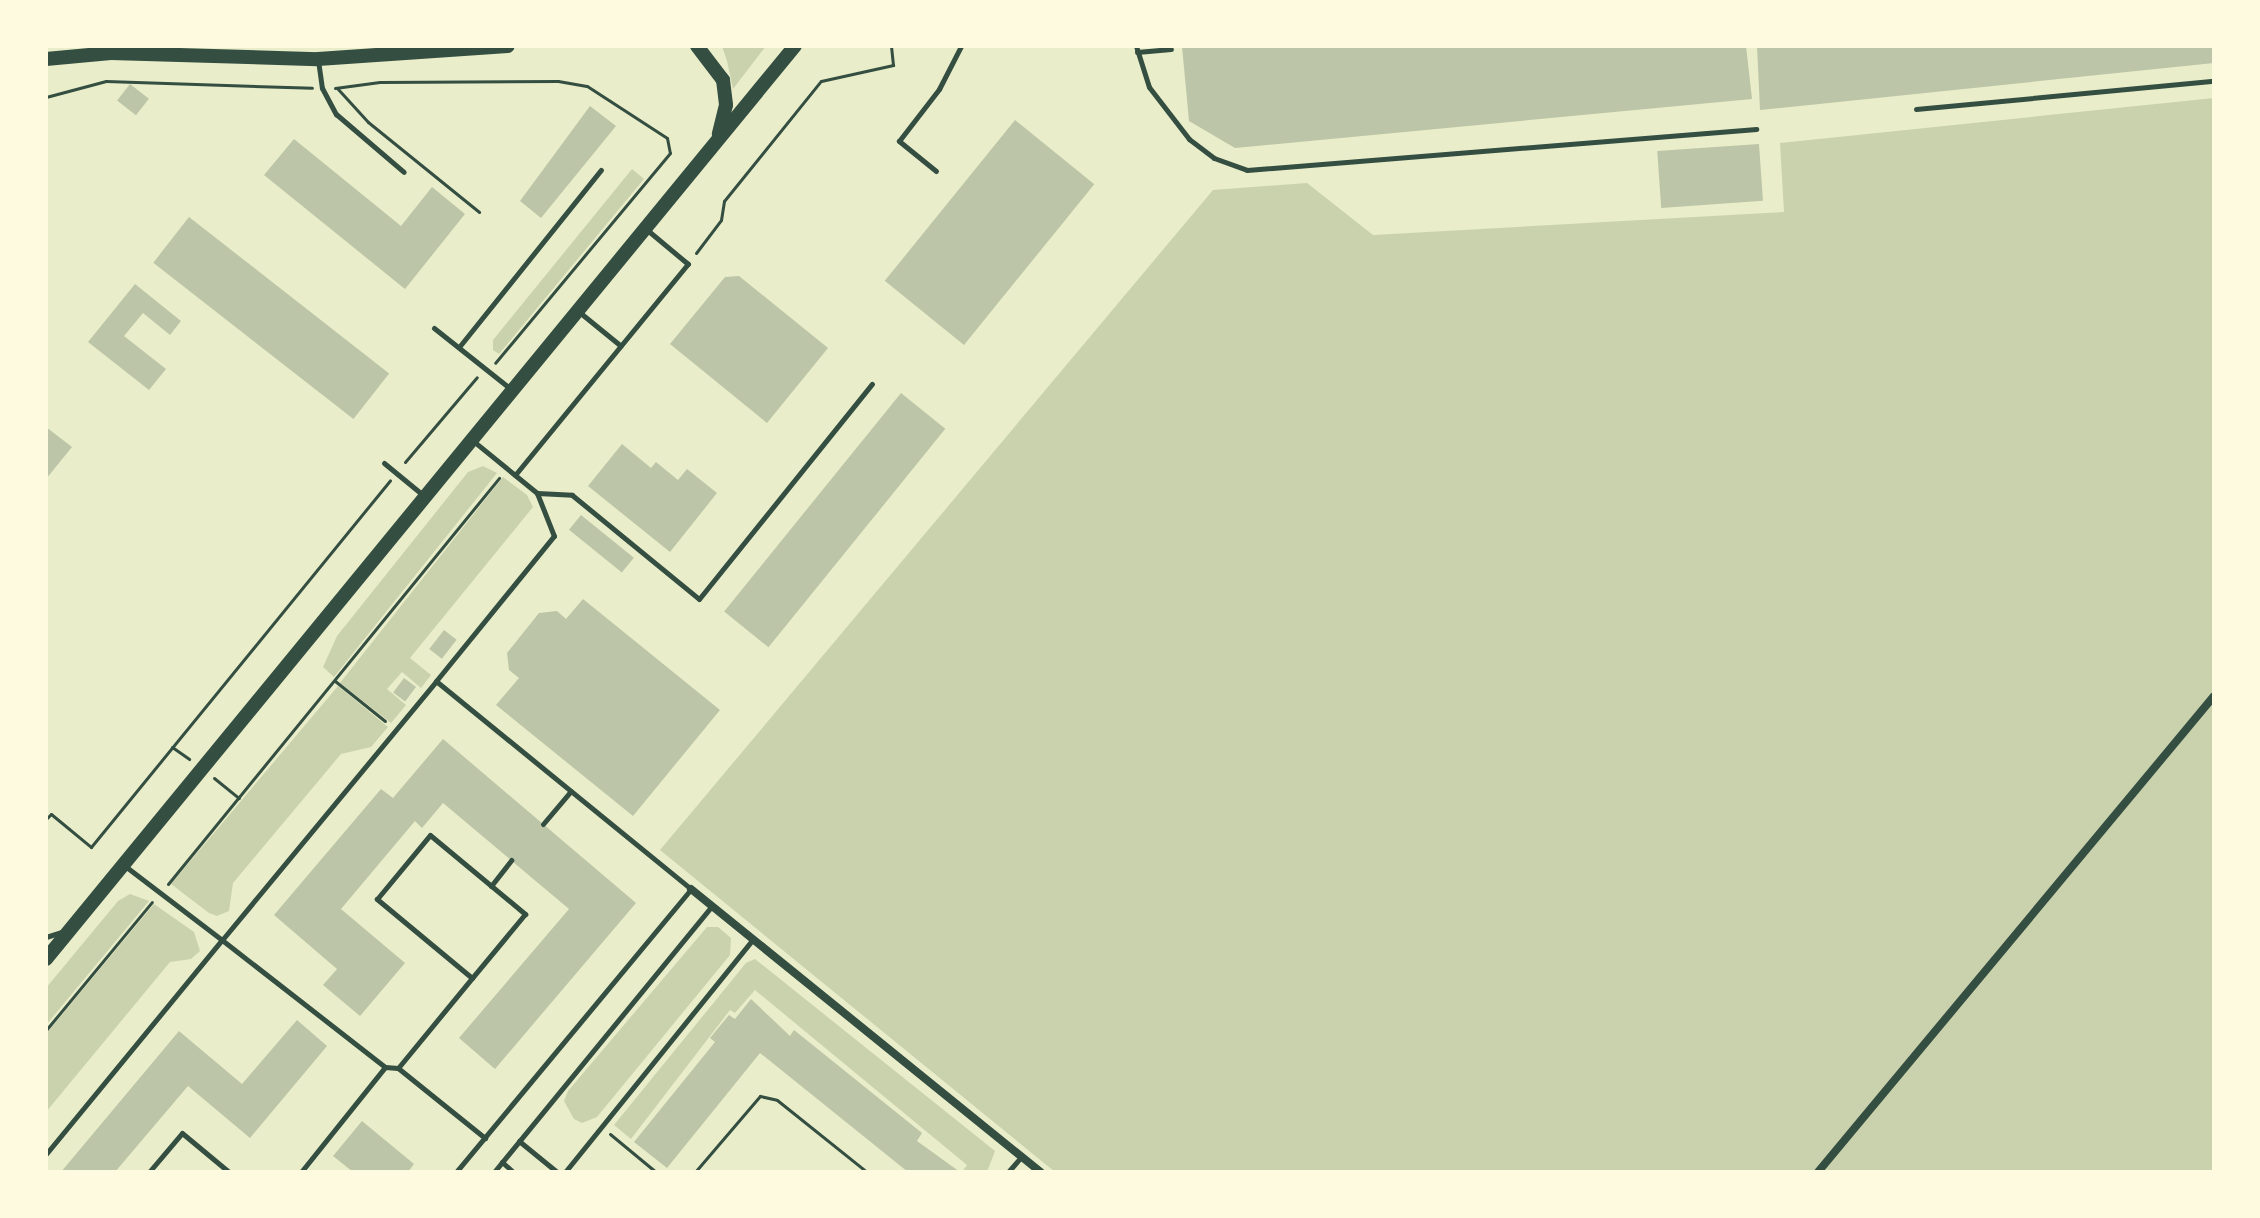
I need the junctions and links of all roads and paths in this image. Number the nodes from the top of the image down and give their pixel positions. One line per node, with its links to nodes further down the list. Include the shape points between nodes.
1 (508, 46): 6 (main road)
2 (697, 46): 17 (main road, via 723,80 726,105)
3 (795, 46): 17 (main road)
4 (891, 46): 23 (path, via 893,65 821,81 724,201 721,220)
5 (961, 46): 19 (lane, via 939,89 899,141)
6 (481, 48): 10 (main road)
7 (1136, 49): 8 (lane); 16 (lane, via 1149,87 1189,139 1214,158 1247,170)
8 (1171, 49)
9 (46, 59): 10 (main road, via 111,53)
10 (318, 59): 12 (lane)
11 (2214, 81): 15 (lane)
12 (322, 88): 13 (path); 14 (path, via 106,81); 20 (lane, via 336,114)
13 (337, 88): 21 (path, via 368,122); 28 (path, via 380,82 558,81 587,86 667,138 670,153)
14 (46, 97)
15 (1916, 109)
16 (1756, 129)
17 (718, 138): 22 (main road)
18 (601, 170): 27 (lane)
19 (936, 171)
20 (404, 172)
21 (479, 212)
22 (645, 228): 23 (lane); 24 (main road)
23 (688, 264): 26 (lane)
24 (578, 310): 26 (lane); 30 (main road)
25 (434, 328): 27 (lane)
26 (621, 346): 35 (lane)
27 (459, 347): 28 (lane)
28 (488, 371): 30 (lane); 34 (path, via 473,379)
29 (872, 384): 36 (lane, via 699,599 572,495)
30 (512, 391): 31 (main road)
31 (471, 440): 33 (lane); 37 (main road)
32 (384, 463): 34 (lane)
33 (507, 469): 35 (lane); 38 (path)
34 (396, 473): 37 (lane); 43 (path, via 91,847 51,814)
35 (515, 475): 36 (lane)
36 (537, 493): 39 (lane, via 554,536)
37 (425, 496): 46 (main road)
38 (335, 681): 41 (path); 49 (path)
39 (436, 681): 41 (lane); 42 (lane)
40 (2214, 696): 79 (street)
41 (396, 730): 54 (lane)
42 (571, 791): 44 (lane); 48 (lane)
43 (46, 819)
44 (543, 824)
45 (511, 860): 47 (lane)
46 (123, 865): 49 (lane); 51 (main road)
47 (491, 886): 56 (lane, via 525,914); 56 (lane, via 430,835 377,899)
48 (691, 889): 50 (street); 61 (lane)
49 (160, 893): 54 (lane); 57 (path)
50 (712, 906): 53 (street); 62 (lane)
51 (73, 928): 52 (lane); 55 (main road)
52 (46, 937)
53 (754, 939): 64 (street); 73 (lane)
54 (222, 940): 58 (lane); 63 (lane)
55 (46, 959)
56 (472, 978): 59 (lane)
57 (46, 1030)
58 (385, 1067): 59 (lane); 68 (lane)
59 (398, 1068): 61 (lane)
60 (606, 1131): 74 (path)
61 (485, 1138): 69 (lane)
62 (519, 1141): 65 (lane); 72 (lane)
63 (46, 1154)
64 (1021, 1156): 77 (lane); 78 (street)
65 (502, 1162): 70 (lane); 71 (lane)
66 (149, 1172): 67 (lane, via 182,1133)
67 (229, 1172)
68 (301, 1172)
69 (456, 1172)
70 (494, 1172)
71 (513, 1172)
72 (557, 1172)
73 (565, 1172)
74 (656, 1172)
75 (695, 1172): 76 (path, via 760,1096 777,1100)
76 (867, 1172)
77 (1008, 1172)
78 (1041, 1172)
79 (1818, 1172)

